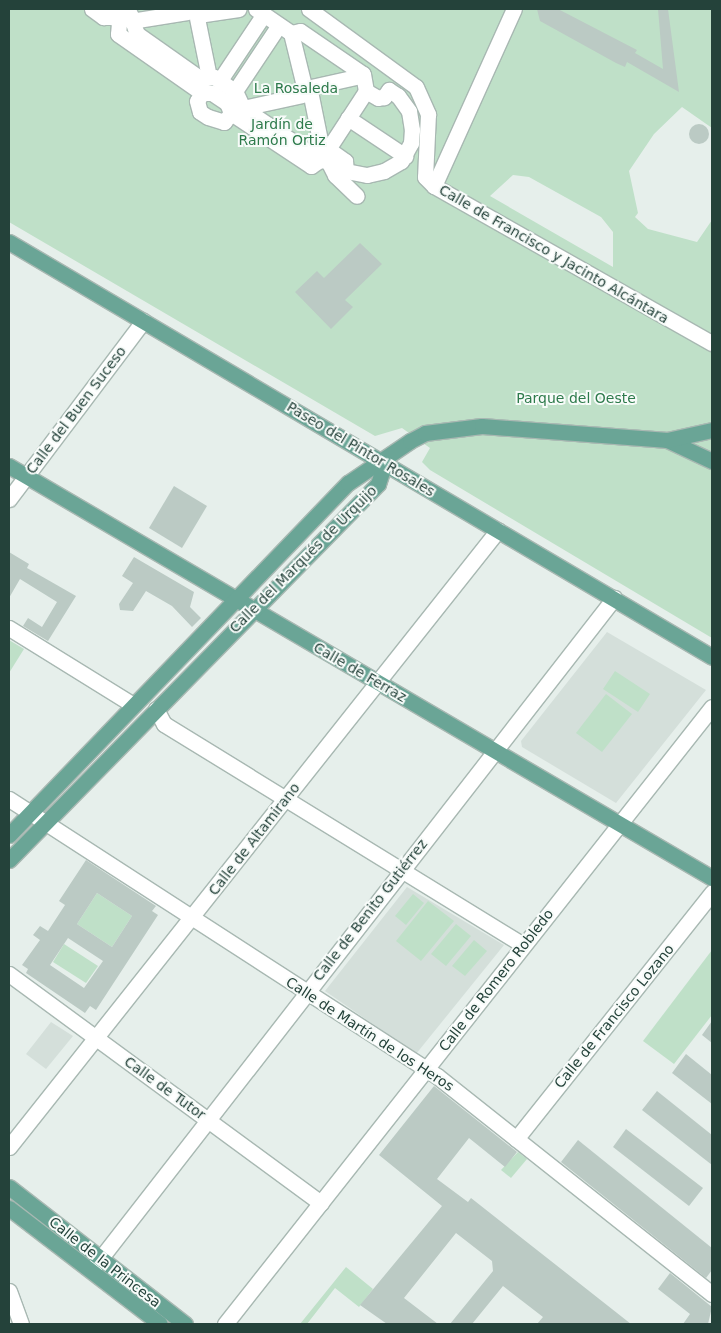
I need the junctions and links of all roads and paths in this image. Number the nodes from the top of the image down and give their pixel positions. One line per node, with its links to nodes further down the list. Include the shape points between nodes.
1 (92, 9): 8 (street, via 103,17 115,17 119,23 118,34)
2 (238, 9): 5 (street)
3 (309, 9): 15 (street, via 416,87 428,114 425,177)
4 (514, 9): 15 (street, Calle de Francisco y Jacinto Alcántara)
5 (193, 13): 6 (street); 8 (street)
6 (130, 17): 8 (street)
7 (277, 20): 8 (street); 9 (street, via 358,69); 10 (street); 11 (street)
8 (208, 82): 11 (street); 11 (street, via 212,93 227,103); 11 (street, via 197,101 200,112 216,122 224,122)
9 (360, 84): 10 (street); 12 (street); 14 (street, via 378,98 384,97 389,90 406,105 412,130)
10 (307, 91): 11 (street); 13 (street)
11 (238, 103): 13 (street, via 307,151); 16 (street, via 311,166 320,160 328,161 335,175)
12 (348, 118): 13 (street); 14 (street)
13 (322, 150): 14 (street, via 345,161 346,171 367,175 390,168)
14 (404, 156)
15 (434, 186): 19 (street, Calle de Francisco y Jacinto Alcántara)
16 (356, 196)
17 (9, 242): 18 (main road, Paseo del Pintor Rosales)
18 (143, 321): 23 (main road, Paseo del Pintor Rosales); 25 (street, Calle del Buen Suceso)
19 (712, 343)
20 (712, 430): 21 (main road)
21 (667, 440): 22 (main road); 23 (main road, via 482,426 425,433)
22 (712, 461)
23 (385, 462): 27 (main road, Paseo del Pintor Rosales); 29 (main road, Calle del Marqués de Urquijo, via 348,483); 30 (main road, Calle del Marqués de Urquijo, via 378,484)
24 (9, 466): 25 (main road, Calle de Ferraz)
25 (27, 475): 26 (street, Calle del Buen Suceso); 29 (main road, Calle de Ferraz)
26 (9, 500)
27 (498, 530): 28 (main road, Paseo del Pintor Rosales); 33 (street, Calle de Altamirano)
28 (614, 598): 32 (main road, Paseo del Pintor Rosales); 37 (street, Calle de Benito Gutiérrez)
29 (236, 599): 30 (main road, Calle de Ferraz); 34 (main road, Calle del Marqués de Urquijo)
30 (253, 609): 33 (main road, Calle de Ferraz); 36 (main road, Calle del Marqués de Urquijo)
31 (9, 628): 34 (street)
32 (712, 657)
33 (378, 682): 37 (main road, Calle de Ferraz); 39 (street, Calle de Altamirano)
34 (133, 705): 40 (main road, Calle del Marqués de Urquijo)
35 (712, 706): 42 (street, Calle de Romero Robledo)
36 (156, 708): 39 (street, via 164,724); 41 (main road, Calle del Marqués de Urquijo)
37 (495, 750): 42 (main road, Calle de Ferraz); 45 (street, Calle de Benito Gutiérrez)
38 (9, 799): 40 (street, Calle de Martín de los Heros)
39 (285, 799): 45 (street); 48 (street, Calle de Altamirano)
40 (30, 813): 41 (street, Calle de Martín de los Heros); 43 (main road, Calle del Marqués de Urquijo)
41 (46, 822): 44 (main road, Calle del Marqués de Urquijo); 48 (street, Calle de Martín de los Heros)
42 (619, 823): 46 (main road, Calle de Ferraz); 49 (street, Calle de Romero Robledo)
43 (9, 835)
44 (9, 860)
45 (402, 870): 49 (street); 51 (street, Calle de Benito Gutiérrez)
46 (712, 878)
47 (712, 893): 55 (street, Calle de Francisco Lozano)
48 (191, 917): 51 (street, Calle de Martín de los Heros); 52 (street, Calle de Altamirano)
49 (523, 945): 53 (street, Calle de Romero Robledo)
50 (9, 974): 52 (street, Calle de Tutor)
51 (306, 992): 53 (street, Calle de Martín de los Heros); 54 (street, Calle de Benito Gutiérrez)
52 (96, 1037): 54 (street, Calle de Tutor); 56 (street, Calle de Altamirano)
53 (427, 1069): 55 (street, Calle de Martín de los Heros); 59 (street, Calle de Romero Robledo)
54 (207, 1119): 59 (street, Calle de Tutor); 61 (street, Calle de Benito Gutiérrez)
55 (516, 1139): 63 (street, Calle de Martín de los Heros)
56 (9, 1147)
57 (9, 1187): 58 (main road, Calle de la Princesa)
58 (24, 1200): 60 (street, Calle de la Princesa); 61 (main road, Calle de la Princesa)
59 (322, 1203): 67 (street, Calle de Romero Robledo)
60 (11, 1214): 61 (main road, Calle de la Princesa)
61 (96, 1264): 65 (main road, Calle de la Princesa); 66 (main road, Calle de la Princesa)
62 (9, 1291): 64 (street)
63 (712, 1294)
64 (21, 1324)
65 (160, 1324)
66 (185, 1324)
67 (225, 1324)

